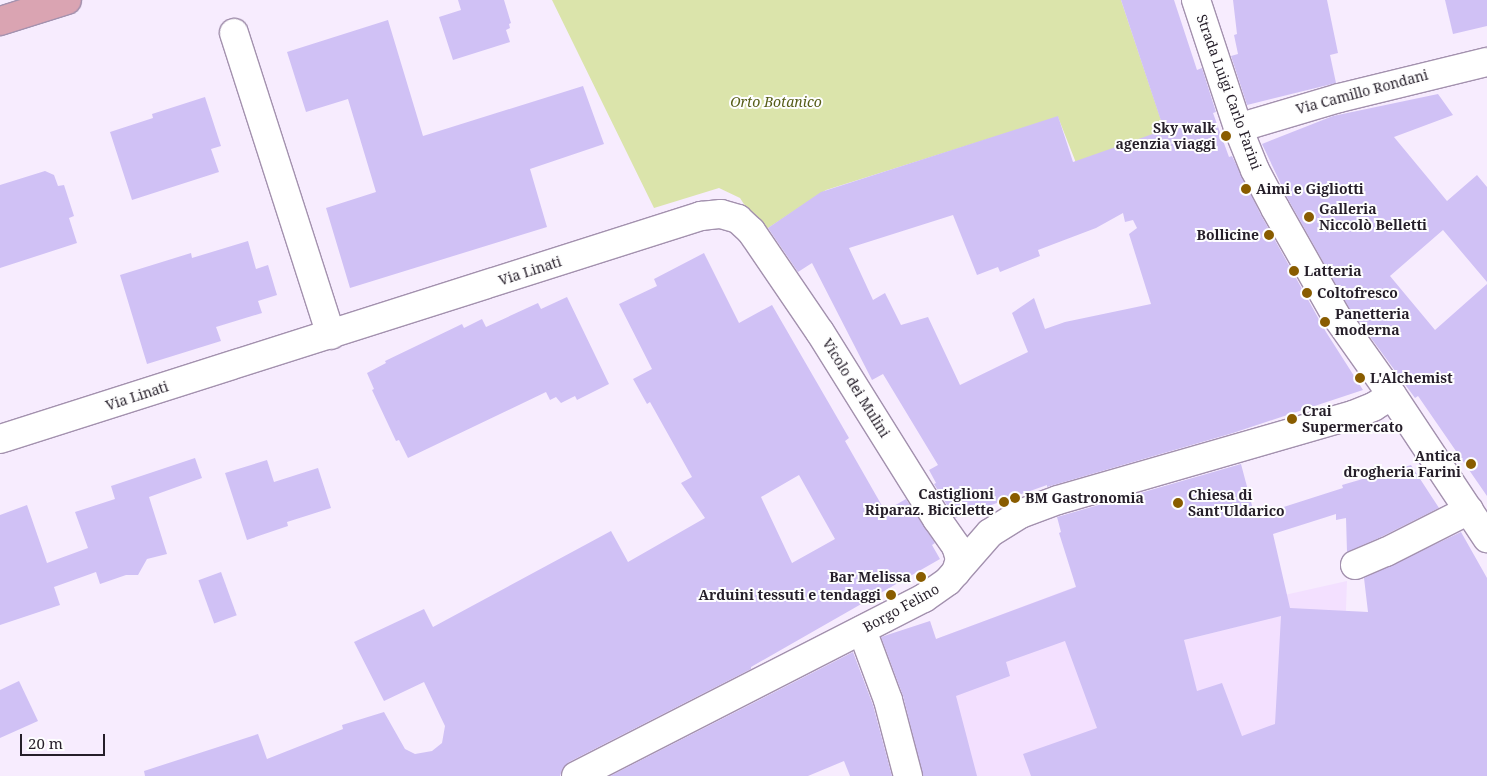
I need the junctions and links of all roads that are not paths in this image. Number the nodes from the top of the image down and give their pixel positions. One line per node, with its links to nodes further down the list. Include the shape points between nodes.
1 (67, 0): 3 (main road)
2 (1196, 0): 6 (street, Strada Luigi Carlo Farini)
3 (8, 19)
4 (234, 33): 8 (street)
5 (1487, 62): 6 (street, Via Camillo Rondani, via 1339,98)
6 (1238, 128): 9 (street, Strada Luigi Carlo Farini, via 1262,183 1314,279)
7 (730, 216): 8 (street, Via Linati, via 702,216); 14 (street, Vicolo dei Mulini, via 744,224 759,242 842,366 956,546 960,559)
8 (330, 335): 10 (street, Via Linati)
9 (1392, 395): 11 (street, Strada Luigi Carlo Farini); 14 (street, Borgo Felino, via 1353,415 1037,507 990,533)
10 (0, 439)
11 (1468, 510): 12 (street, Strada Luigi Carlo Farini); 13 (street)
12 (1487, 536)
13 (1355, 565)
14 (956, 572): 15 (street, Borgo Felino, via 924,598)
15 (862, 630): 16 (street, Borgo Felino); 17 (street, via 888,700)
16 (576, 776)
17 (908, 776)

